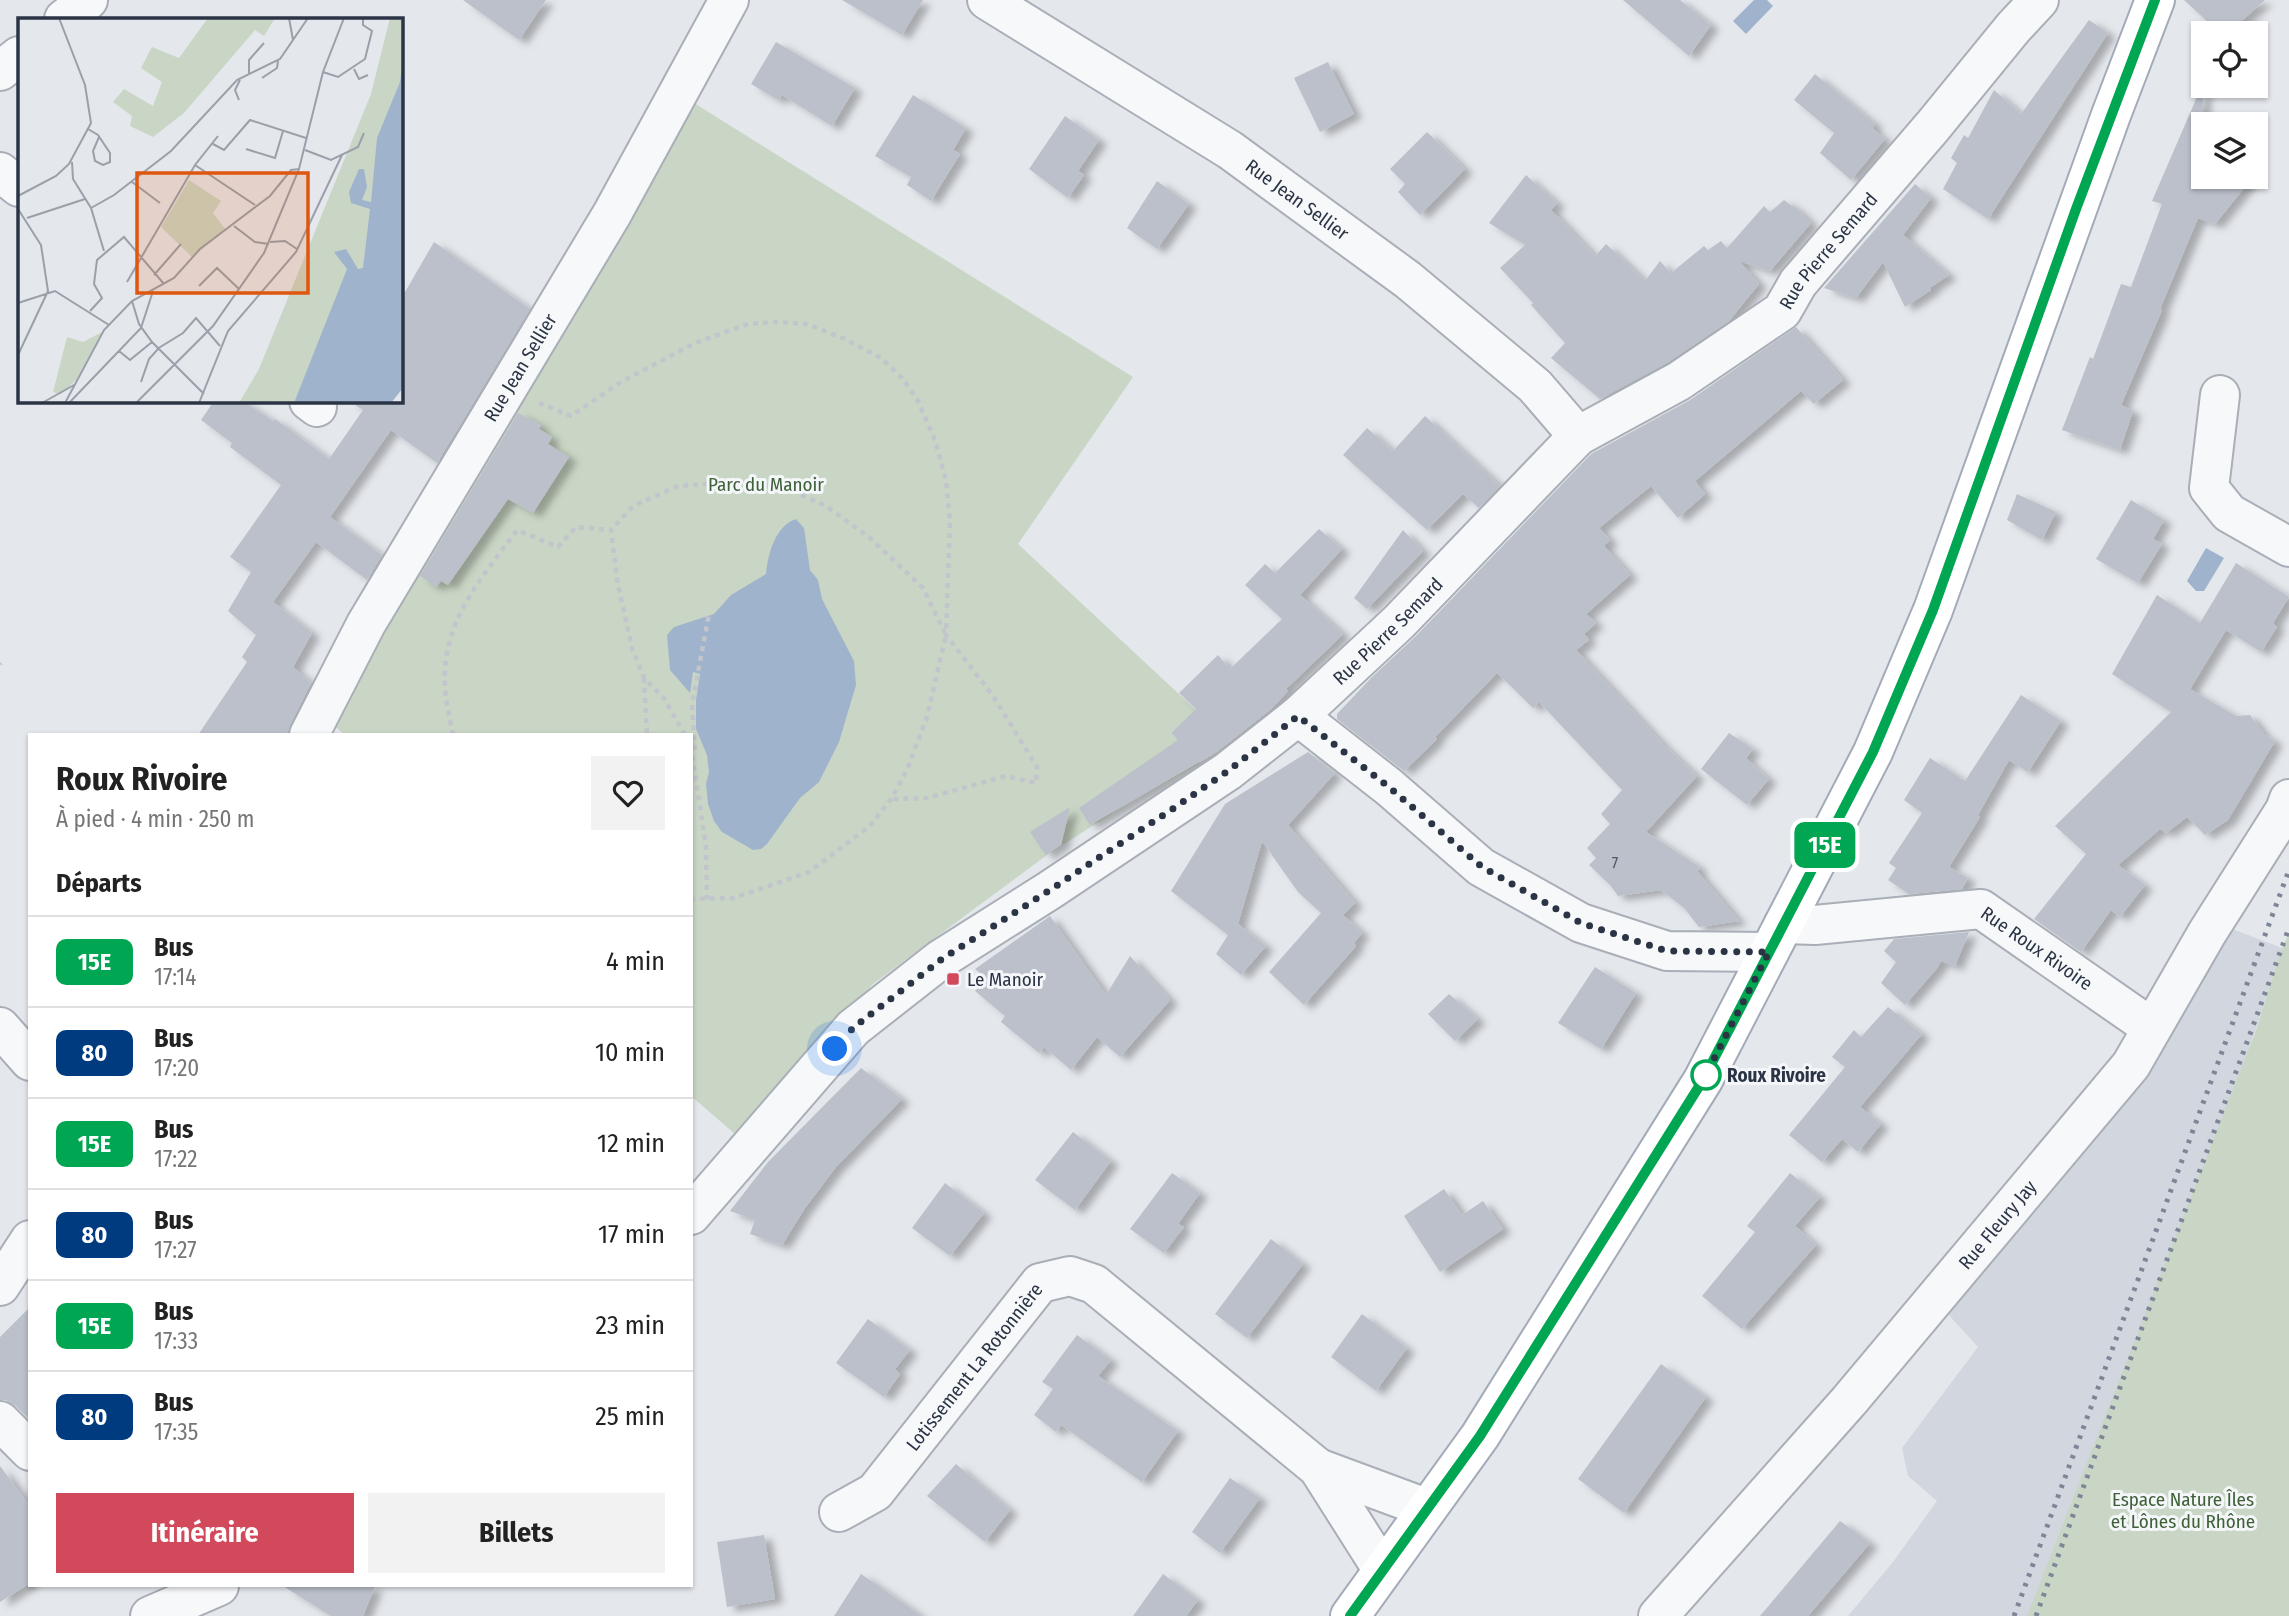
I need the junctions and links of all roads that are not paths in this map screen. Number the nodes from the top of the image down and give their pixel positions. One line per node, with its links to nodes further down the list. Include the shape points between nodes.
1 (88, 0): 6 (street)
2 (729, 0): 15 (street, Rue Jean Sellier, via 612,214 366,624)
3 (987, 0): 12 (street, Rue Jean Sellier, via 1230,150 1408,280 1535,386)
4 (2039, 0): 12 (street, Rue Pierre Semard, via 1798,283 1782,311 1679,381)
5 (2155, 0): 17 (main road, via 1933,610 1873,752)
6 (65, 18)
7 (18, 56): 8 (street)
8 (0, 71)
9 (0, 172): 10 (street)
10 (18, 186)
11 (2220, 394): 13 (street, via 2209,488 2229,513)
12 (1578, 436): 14 (street, Rue Pierre Semard, via 1399,622)
13 (2289, 547)
14 (1298, 716): 17 (street, Rue Roux Rivoire, via 1482,867 1581,923 1667,951); 21 (street, Rue Pierre Semard, via 1174,808 942,959 853,1028)
15 (310, 733)
16 (2289, 799): 19 (street, Rue Fleury Jay)
17 (1776, 938): 19 (street, Rue Roux Rivoire, via 1815,925 1981,909); 27 (main road, via 1703,1080 1480,1436)
18 (0, 1027): 20 (street)
19 (2152, 1028): 33 (street, Rue Fleury Jay, via 2131,1065 1857,1391)
20 (28, 1059)
21 (693, 1213)
22 (28, 1243): 23 (street)
23 (0, 1286)
24 (0, 1421): 25 (street)
25 (28, 1449)
26 (1318, 1468): 27 (street, Lotissement La Rotonnière); 28 (street, Lotissement La Rotonnière, via 1094,1284 1070,1276 1040,1283 875,1492); 29 (street, Lotissement La Rotonnière)
27 (1426, 1508): 29 (main road)
28 (839, 1512)
29 (1382, 1569): 32 (main road)
30 (216, 1597): 31 (street)
31 (150, 1616)
32 (1349, 1616)
33 (1658, 1616)

